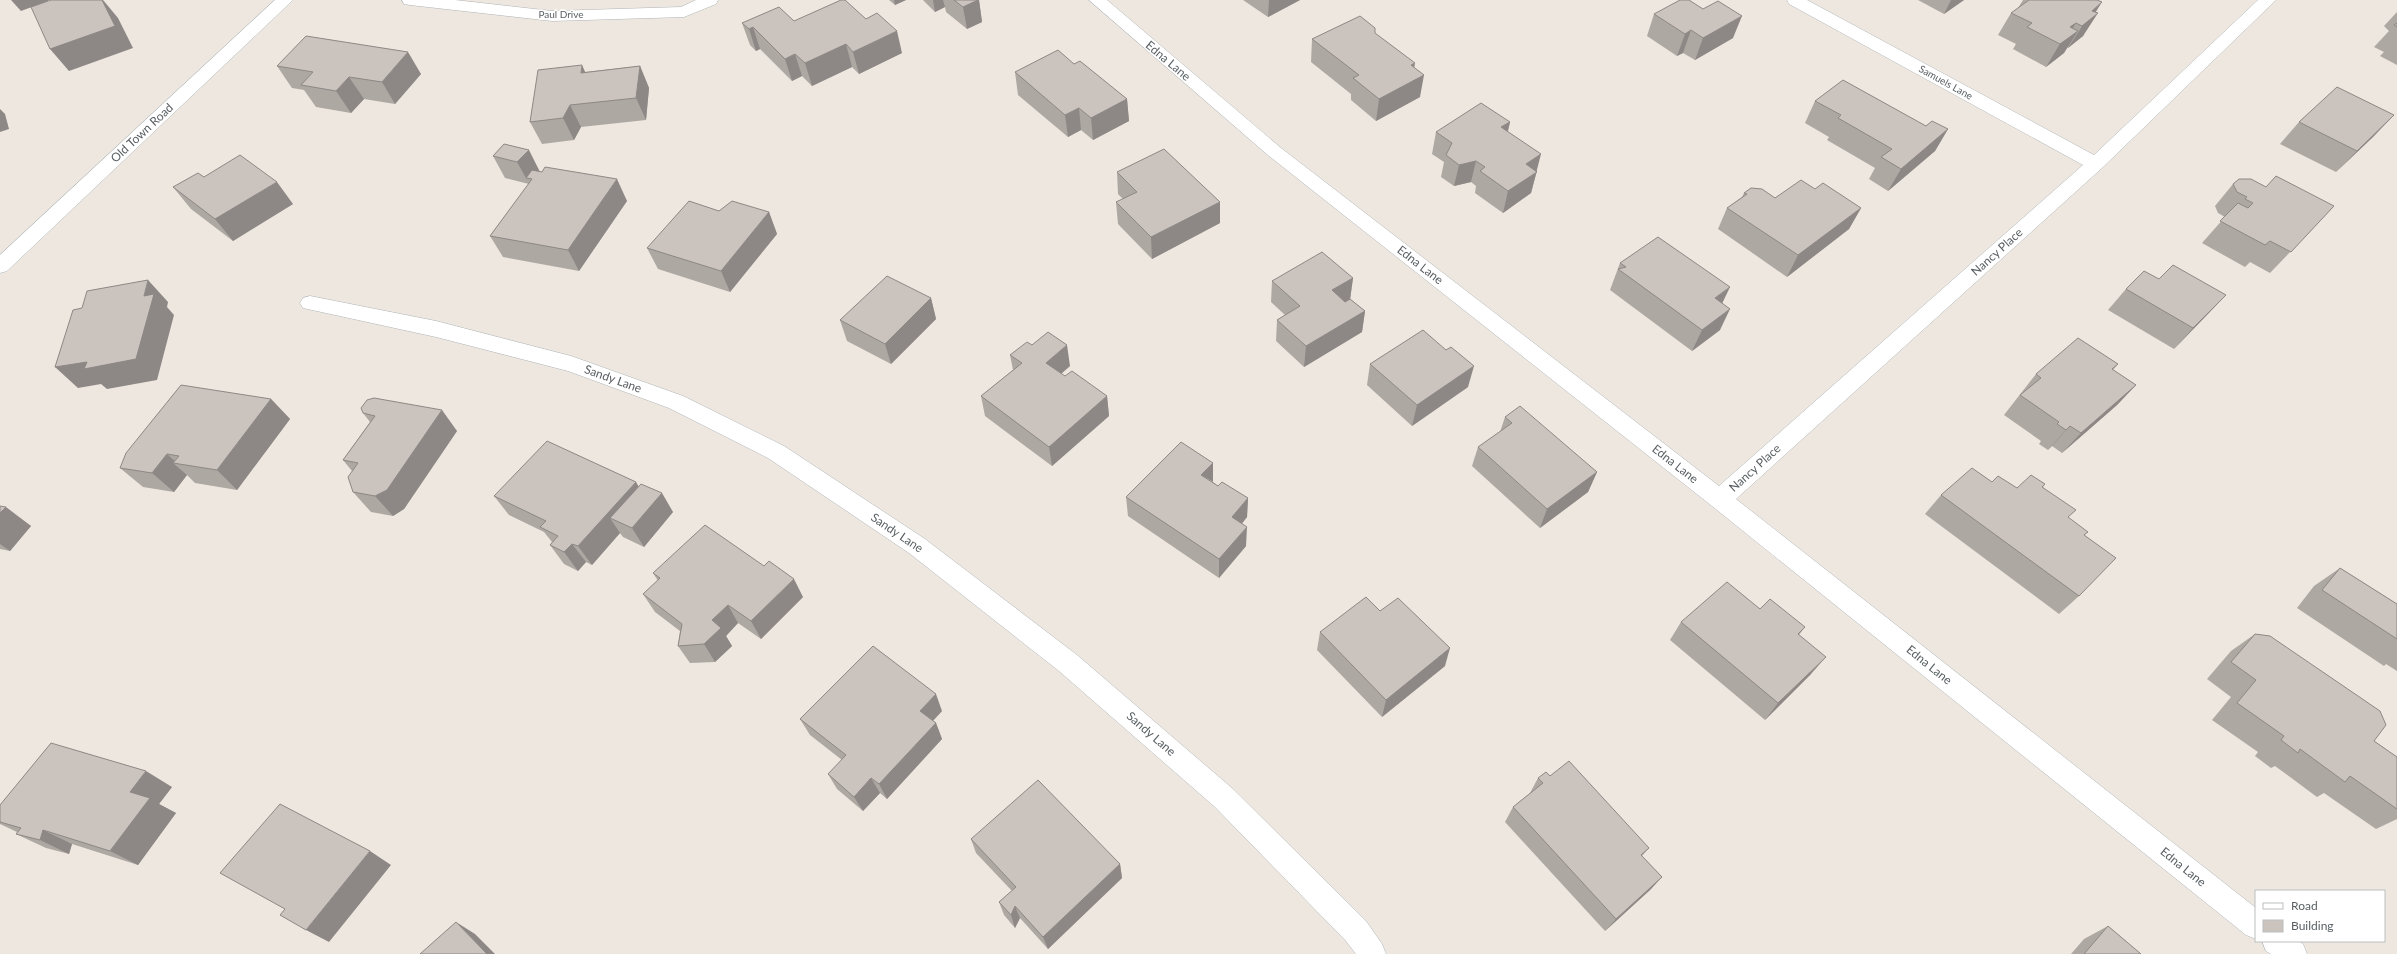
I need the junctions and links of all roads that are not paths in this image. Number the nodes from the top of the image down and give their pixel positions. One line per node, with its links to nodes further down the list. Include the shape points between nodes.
1 (285, 0): 8 (street, Old Town Road)
2 (410, 0): 3 (street, Paul Drive, via 552,16 684,12)
3 (710, 0)
4 (1097, 0): 10 (street, Edna Lane, via 1275,152)
5 (1795, 0): 7 (street, Samuels Lane)
6 (2268, 0): 7 (street, Nancy Place)
7 (2096, 164): 10 (street, Nancy Place)
8 (0, 266)
9 (310, 303): 13 (street, Sandy Lane, via 436,329 570,364 676,402 776,452 918,546 1068,663 1224,798 1356,931)
10 (1720, 499): 11 (street, Edna Lane)
11 (2255, 924)
12 (2277, 942): 14 (street)
13 (1372, 954)
14 (2292, 954)

